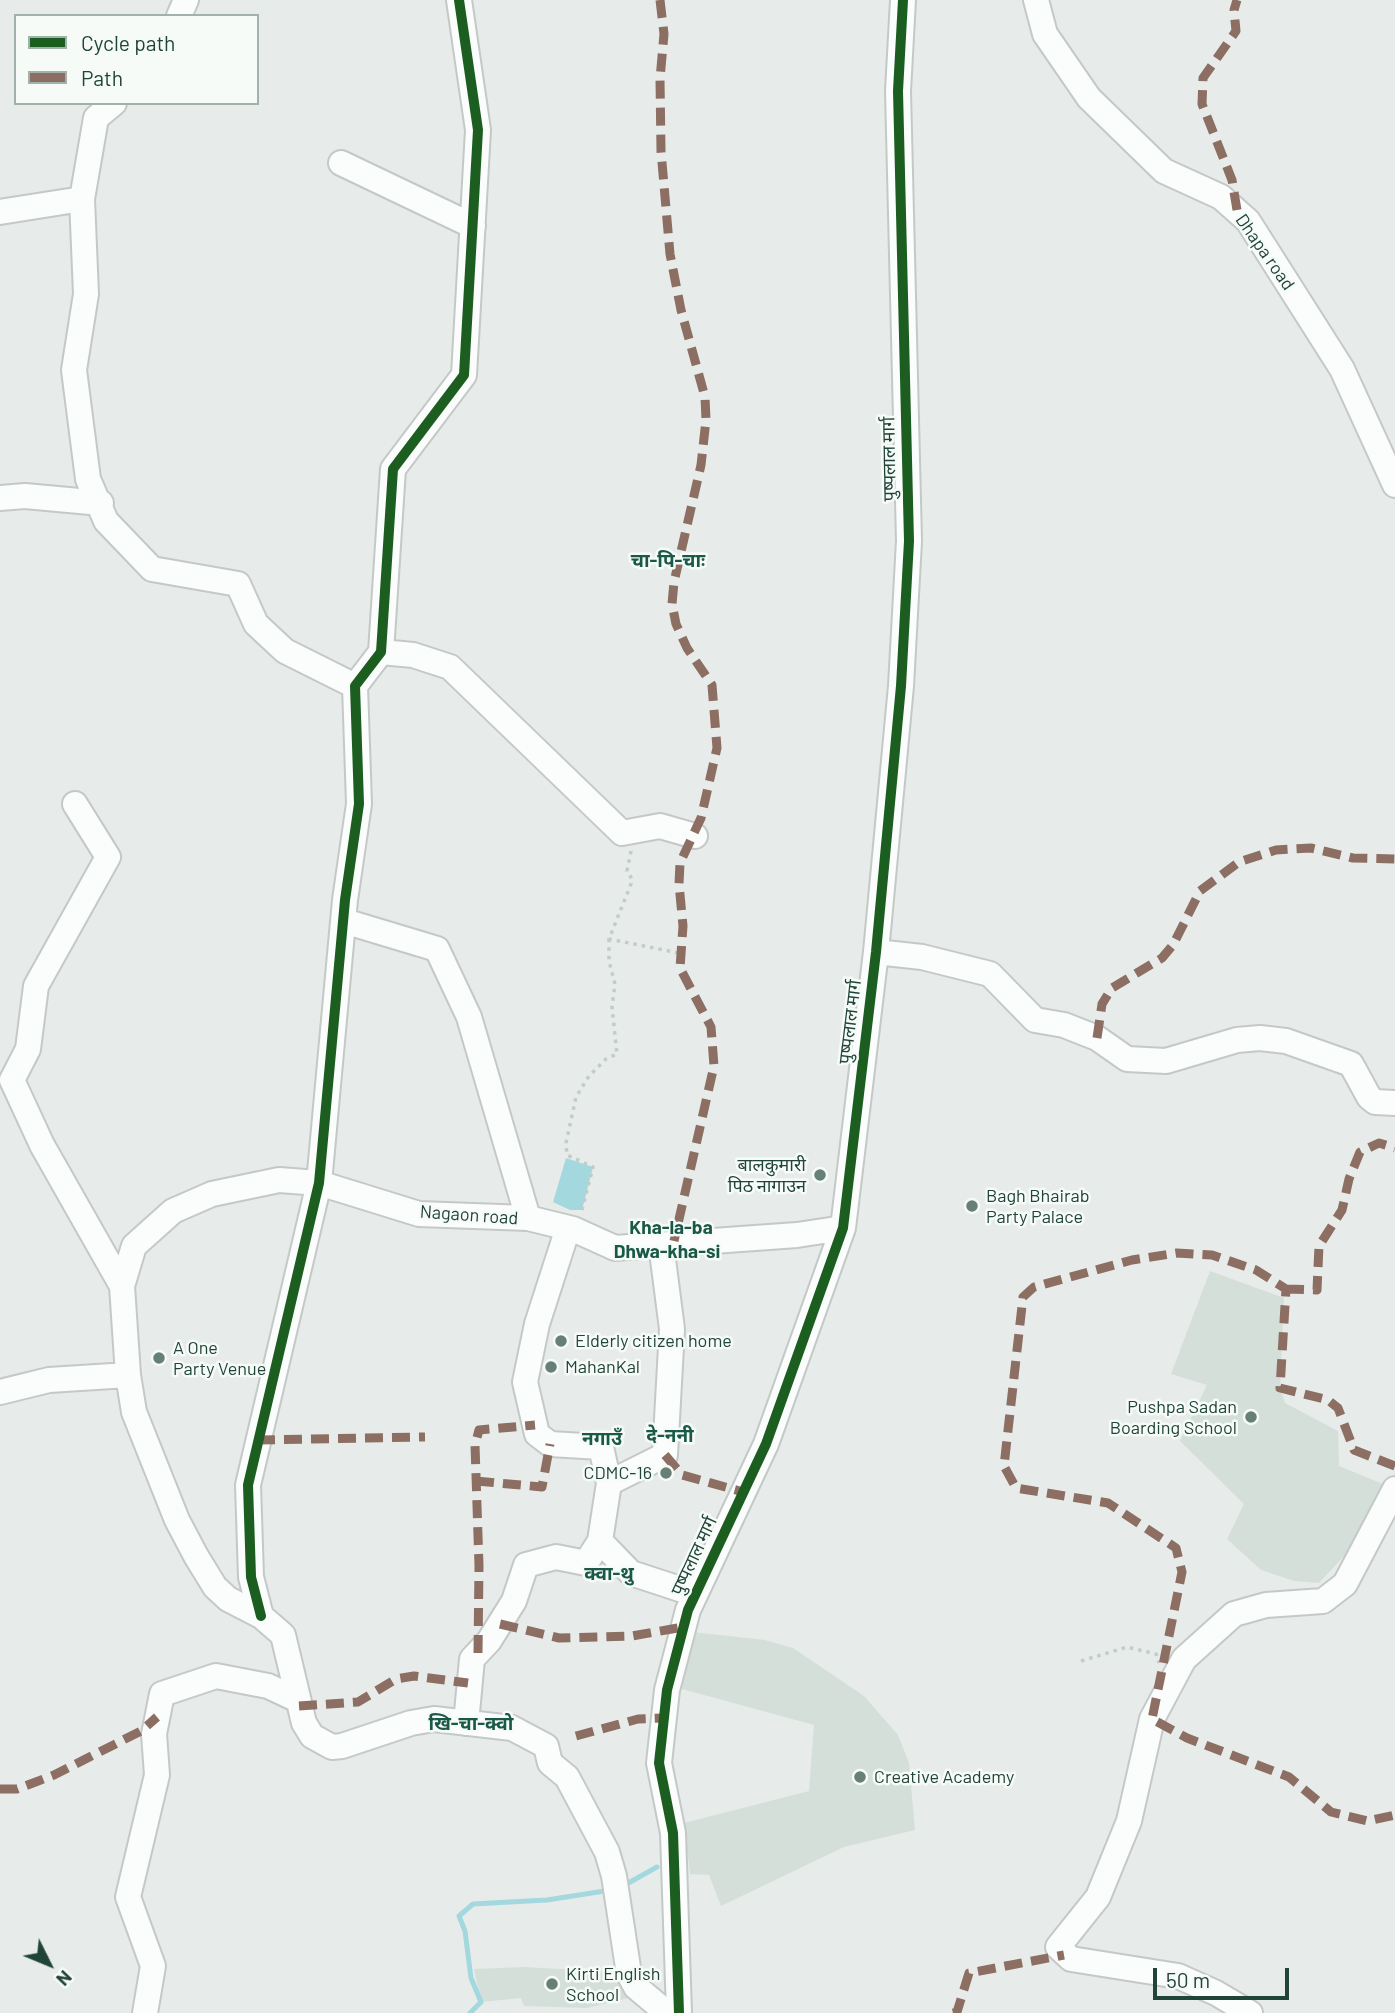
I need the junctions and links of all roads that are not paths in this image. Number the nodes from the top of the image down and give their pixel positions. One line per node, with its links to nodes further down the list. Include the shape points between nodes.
1 (459, 0): 8 (street, via 478,130)
2 (903, 0): 17 (street, पुष्पलाल मार्ग, via 898,90 909,541 901,686)
3 (1036, 0): 9 (street, Dhapa road, via 1045,34 1089,98 1164,171 1221,197 1248,220 1342,369)
4 (112, 105): 6 (street, via 96,118)
5 (341, 163): 8 (street)
6 (82, 199): 7 (street); 11 (street, via 86,294 74,370 88,479)
7 (0, 212)
8 (472, 226): 12 (street, via 464,375 393,469)
9 (1395, 485)
10 (0, 498): 11 (street)
11 (101, 503): 13 (street, via 106,521 152,569 238,584 256,624 285,651)
12 (381, 652): 13 (street); 15 (street, via 414,655 450,667 622,833 660,826)
13 (355, 687): 16 (street, via 359,804)
14 (75, 804): 18 (street, via 108,857 36,986 28,1049)
15 (695, 836)
16 (344, 921): 20 (street); 21 (street, via 436,949 469,1017)
17 (876, 952): 19 (street, via 922,957 990,974 1034,1020 1097,1038 1127,1059 1166,1061 1237,1040 1286,1041 1351,1064 1369,1097 1375,1102); 22 (street, पुष्पलाल मार्ग)
18 (6, 1077): 25 (street)
19 (1395, 1103)
20 (319, 1183): 21 (street, Nagaon road, via 419,1214); 25 (street, Nagaon road, via 279,1180 246,1185 173,1211 134,1246); 32 (street, via 248,1485 251,1577)
21 (528, 1219): 23 (street, Nagaon road)
22 (843, 1228): 24 (street, Nagaon road); 31 (street, पुष्पलाल मार्ग, via 766,1444)
23 (577, 1231): 24 (street, Nagaon road, via 615,1248); 28 (street, via 537,1324 525,1382 537,1434 550,1444 601,1447)
24 (661, 1244): 28 (street, via 672,1329 665,1455)
25 (122, 1286): 26 (street)
26 (128, 1375): 27 (street, via 49,1380); 32 (street, via 134,1412 196,1556 215,1587 240,1608)
27 (0, 1392)
28 (608, 1483): 30 (street)
29 (1395, 1489): 38 (street, via 1345,1584 1322,1601 1266,1605 1234,1614 1184,1659 1152,1719 1129,1821 1098,1897 1058,1947 1071,1959 1178,1976)
30 (600, 1541): 31 (street, via 631,1573); 34 (street, via 586,1563 556,1557 526,1565 514,1601 472,1659)
31 (695, 1594): 37 (street, पुष्पलाल मार्ग, via 667,1690 659,1763 673,1833)
32 (261, 1616): 33 (street, via 283,1635)
33 (298, 1700): 34 (street, via 312,1736 332,1747 411,1723 434,1719); 35 (street, via 268,1686 216,1676 162,1694 154,1734 157,1775 128,1897 153,1966)
34 (466, 1723): 36 (street, via 512,1728 546,1746 550,1763 567,1777 607,1852 629,1974 636,1987)
35 (145, 2013)
36 (667, 2013)
37 (679, 2013)
38 (1250, 2013)

